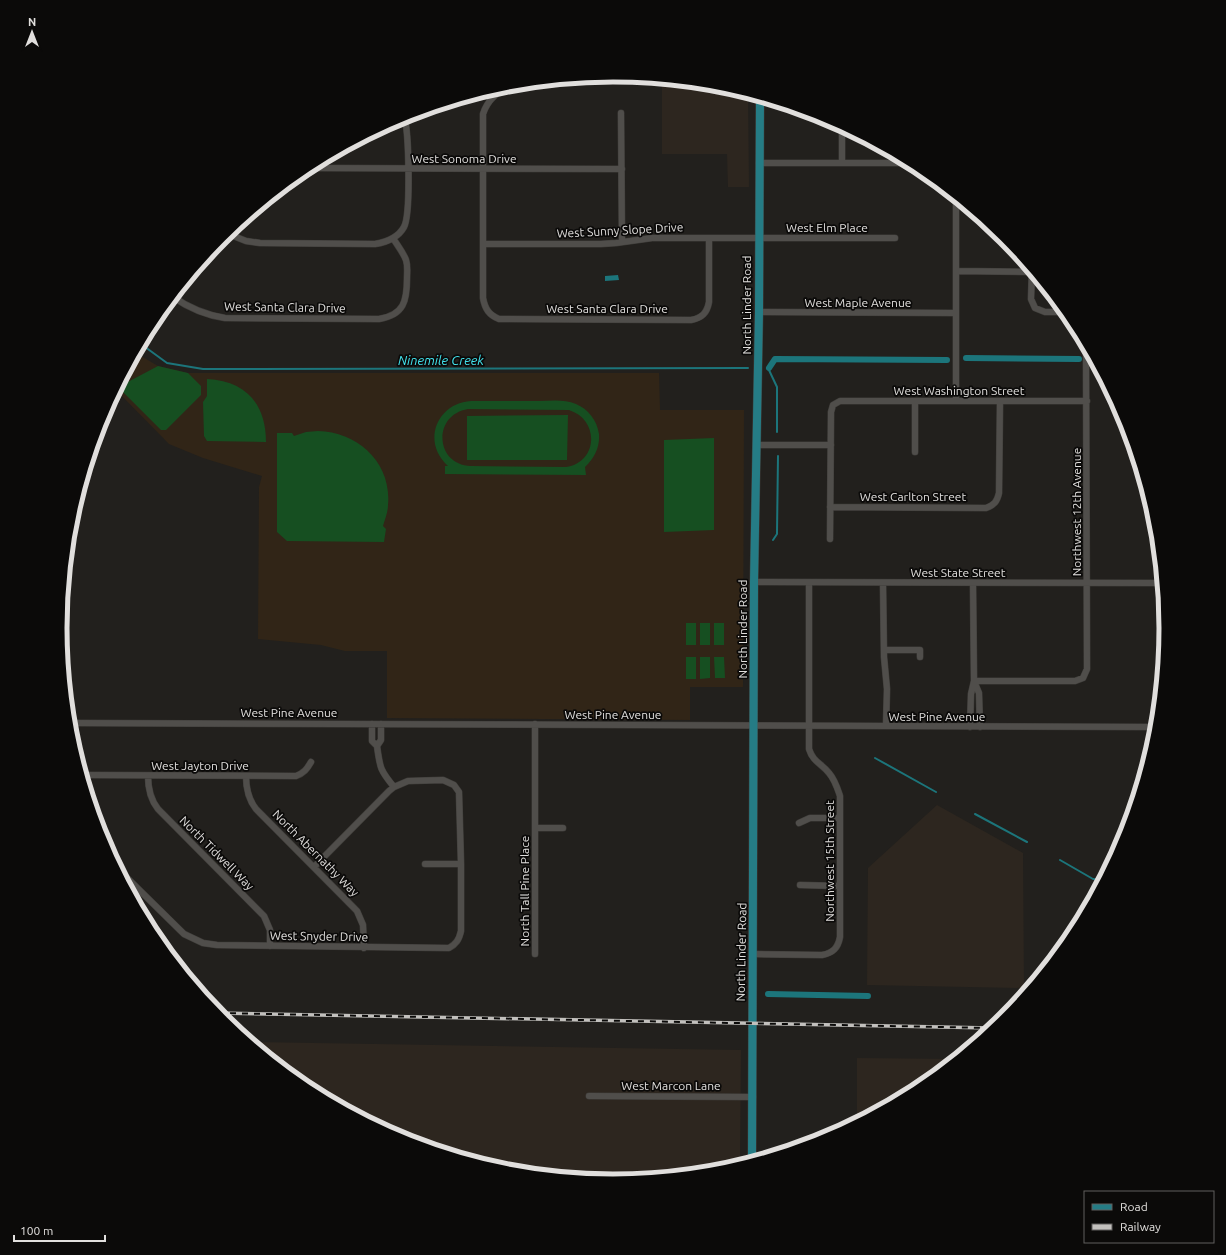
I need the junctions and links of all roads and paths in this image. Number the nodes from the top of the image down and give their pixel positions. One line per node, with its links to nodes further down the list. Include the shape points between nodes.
1 (497, 94): 11 (street, via 486,107 484,114)
2 (760, 102): 6 (main road, North Linder Road)
3 (621, 113): 12 (street)
4 (405, 122): 10 (street)
5 (842, 132): 7 (street)
6 (759, 163): 7 (street); 17 (main road, North Linder Road)
7 (842, 163): 8 (street)
8 (900, 164)
9 (322, 166): 10 (street, West Sonoma Drive)
10 (408, 168): 11 (street, West Sonoma Drive); 15 (street, via 407,219 401,232)
11 (483, 169): 12 (street, West Sonoma Drive); 20 (street)
12 (622, 169): 19 (street)
13 (956, 203): 21 (street)
14 (233, 236): 15 (street, via 260,243 376,244)
15 (393, 238): 24 (street, West Santa Clara Drive, via 407,264 406,298 399,311 387,318 218,317 197,311)
16 (709, 238): 17 (street, West Sunny Slope Drive); 19 (street, West Sunny Slope Drive, via 652,238); 20 (street, West Santa Clara Drive, via 709,302 703,314 691,320 499,319 487,311 484,305)
17 (759, 238): 18 (street, West Elm Place); 25 (main road, North Linder Road)
18 (895, 238)
19 (622, 242): 20 (street, West Sunny Slope Drive)
20 (483, 244)
21 (956, 271): 22 (street); 27 (street)
22 (1027, 271)
23 (1032, 277): 26 (street, via 1031,299 1035,308 1045,312)
24 (177, 299)
25 (759, 312): 27 (street, West Maple Avenue); 33 (main road, North Linder Road)
26 (1058, 312)
27 (956, 313): 30 (street)
28 (1090, 362): 32 (street, Northwest 12th Avenue)
29 (915, 401): 30 (street, West Washington Street); 34 (street, West Washington Street, via 840,401 833,404); 35 (street)
30 (956, 401): 31 (street, West Washington Street)
31 (1000, 401): 32 (street, West Washington Street); 36 (street, West Carlton Street, via 999,493 996,503 986,508)
32 (1086, 401): 42 (street, Northwest 12th Avenue)
33 (757, 445): 34 (street); 38 (main road, North Linder Road)
34 (831, 445): 36 (street)
35 (915, 452)
36 (830, 507): 37 (street)
37 (830, 538)
38 (754, 582): 39 (street, West State Street); 51 (main road, North Linder Road)
39 (809, 582): 40 (street, West State Street); 52 (street)
40 (883, 583): 41 (street, West State Street); 44 (street)
41 (973, 583): 42 (street, West State Street); 46 (street)
42 (1088, 583): 43 (street, West State Street); 46 (street, Northwest 12th Avenue, via 1087,669 1083,678 1075,681)
43 (1157, 583)
44 (884, 650): 45 (street, via 920,650); 53 (street)
45 (920, 657)
46 (974, 681): 55 (street); 56 (street, via 979,693)
47 (75, 723): 48 (street, West Pine Avenue)
48 (372, 724): 49 (street, West Pine Avenue); 57 (street, via 372,740)
49 (381, 724): 50 (street, West Pine Avenue); 57 (street, via 381,740)
50 (535, 724): 51 (street, West Pine Avenue); 67 (street, North Tall Pine Place)
51 (754, 726): 52 (street, West Pine Avenue); 78 (main road, North Linder Road)
52 (809, 726): 53 (street, West Pine Avenue); 58 (street)
53 (886, 726): 55 (street, West Pine Avenue)
54 (1150, 726): 56 (street, West Pine Avenue)
55 (970, 727): 56 (street, West Pine Avenue)
56 (980, 727)
57 (377, 746): 64 (street, via 380,767)
58 (811, 757): 59 (street); 65 (street, Northwest 15th Street, via 829,772 836,782 840,796)
59 (805, 760)
60 (311, 762): 63 (street, West Jayton Drive, via 308,768 296,776)
61 (88, 775): 62 (street, West Jayton Drive)
62 (148, 776): 63 (street, West Jayton Drive); 75 (street, North Tidwell Way, via 150,797 158,809 264,916 270,930)
63 (246, 776): 71 (street, North Abernathy Way, via 247,791 252,804)
64 (394, 787): 70 (street, via 415,780 443,780 454,785 460,798); 71 (street)
65 (840, 818): 66 (street, via 810,818); 74 (street, Northwest 15th Street)
66 (799, 823)
67 (535, 828): 68 (street, North Tall Pine Place); 77 (street, North Tall Pine Place)
68 (563, 828)
69 (425, 864): 70 (street)
70 (461, 864): 76 (street, West Snyder Drive, via 461,931 460,938 455,944 448,948)
71 (314, 867): 76 (street, North Abernathy Way, via 357,911 363,925)
72 (129, 880): 75 (street, West Snyder Drive, via 184,934 196,941 210,944)
73 (800, 886): 74 (street)
74 (840, 886): 78 (street, Northwest 15th Street, via 840,937 835,950 822,955)
75 (270, 946): 76 (street, West Snyder Drive)
76 (364, 948)
77 (535, 954)
78 (753, 954): 80 (main road, North Linder Road)
79 (589, 1096): 80 (street, West Marcon Lane)
80 (752, 1097): 81 (main road, North Linder Road)
81 (752, 1155)

